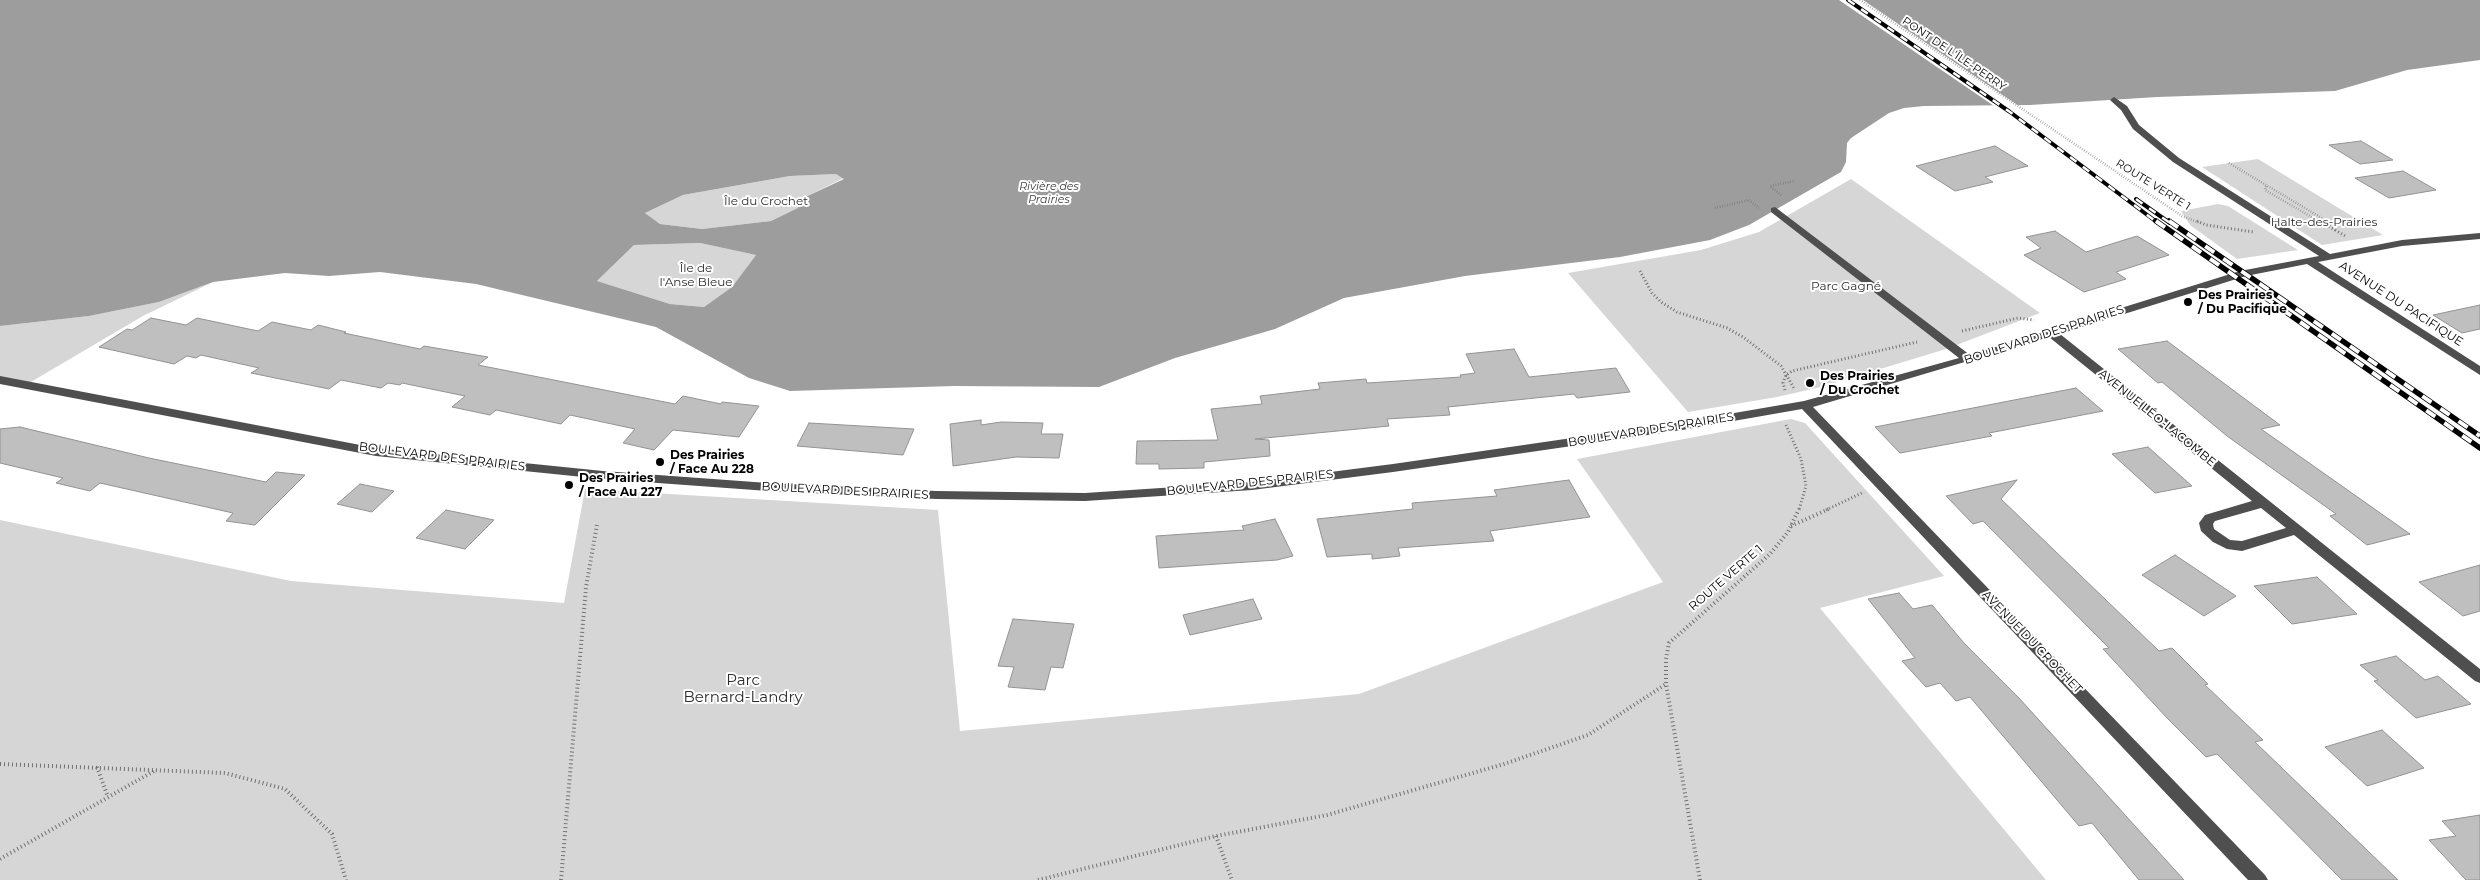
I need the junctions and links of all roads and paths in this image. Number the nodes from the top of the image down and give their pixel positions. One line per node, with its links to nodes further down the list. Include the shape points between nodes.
1 (1860, 0): 3 (path, PONT DE L'ÎLE-PERRY)
2 (2114, 100): 17 (street, via 2124,108 2136,127 2176,160)
3 (2014, 105): 14 (path, ROUTE VERTE 1, via 2182,216 2206,224)
4 (2229, 163): 6 (path)
5 (1795, 181): 9 (path, via 1770,186)
6 (2266, 186): 7 (path); 8 (path, via 2264,190)
7 (2285, 194): 8 (path); 13 (path, via 2330,222)
8 (2275, 196): 13 (path)
9 (1783, 197)
10 (1715, 208): 11 (path, via 1749,200)
11 (1761, 210)
12 (1774, 210): 22 (street)
13 (2336, 231): 16 (path)
14 (2258, 233)
15 (2480, 236): 17 (street, BOULEVARD DES PRAIRIES, via 2402,243)
16 (2354, 241)
17 (2328, 257): 18 (street, BOULEVARD DES PRAIRIES)
18 (2308, 260): 21 (street, BOULEVARD DES PRAIRIES, via 2222,279); 24 (street, AVENUE DU PACIFIQUE)
19 (1640, 271): 25 (path, via 1652,293 1670,308 1743,337 1774,360)
20 (2041, 321): 22 (path, via 2018,318)
21 (2051, 333): 23 (street, BOULEVARD DES PRAIRIES); 30 (street, AVENUE LÉO-LACOMBE)
22 (1938, 337): 23 (street); 25 (path)
23 (1968, 359): 27 (street, BOULEVARD DES PRAIRIES)
24 (2480, 371)
25 (1786, 374): 27 (path); 28 (path, ROUTE VERTE 1, via 1783,383)
26 (0, 380): 28 (street, BOULEVARD DES PRAIRIES, via 376,452 603,475 936,495 1085,497 1252,486)
27 (1804, 405): 28 (street, BOULEVARD DES PRAIRIES); 29 (street, AVENUE DU CROCHET)
28 (1789, 408): 32 (path, ROUTE VERTE 1, via 1785,420 1806,486)
29 (1880, 484): 32 (path); 47 (street, AVENUE DU CROCHET)
30 (2263, 503): 33 (street, AVENUE LÉO-LACOMBE); 33 (street, via 2210,518 2206,523 2208,530 2227,544 2242,546)
31 (597, 525): 43 (path, via 586,587)
32 (1791, 526): 35 (path, ROUTE VERTE 1, via 1770,554 1669,643)
33 (2297, 530): 34 (street, AVENUE LÉO-LACOMBE)
34 (2480, 677)
35 (1666, 684): 40 (path, via 1588,735 1504,764 1327,814); 46 (path, ROUTE VERTE 1)
36 (0, 764): 37 (path)
37 (97, 767): 38 (path); 39 (path)
38 (155, 770): 39 (path); 42 (path, via 225,773 285,789 332,834)
39 (108, 796): 41 (path)
40 (1216, 836): 44 (path); 45 (path)
41 (0, 858)
42 (346, 880)
43 (560, 880)
44 (1038, 880)
45 (1232, 880)
46 (1700, 880)
47 (2259, 880)

